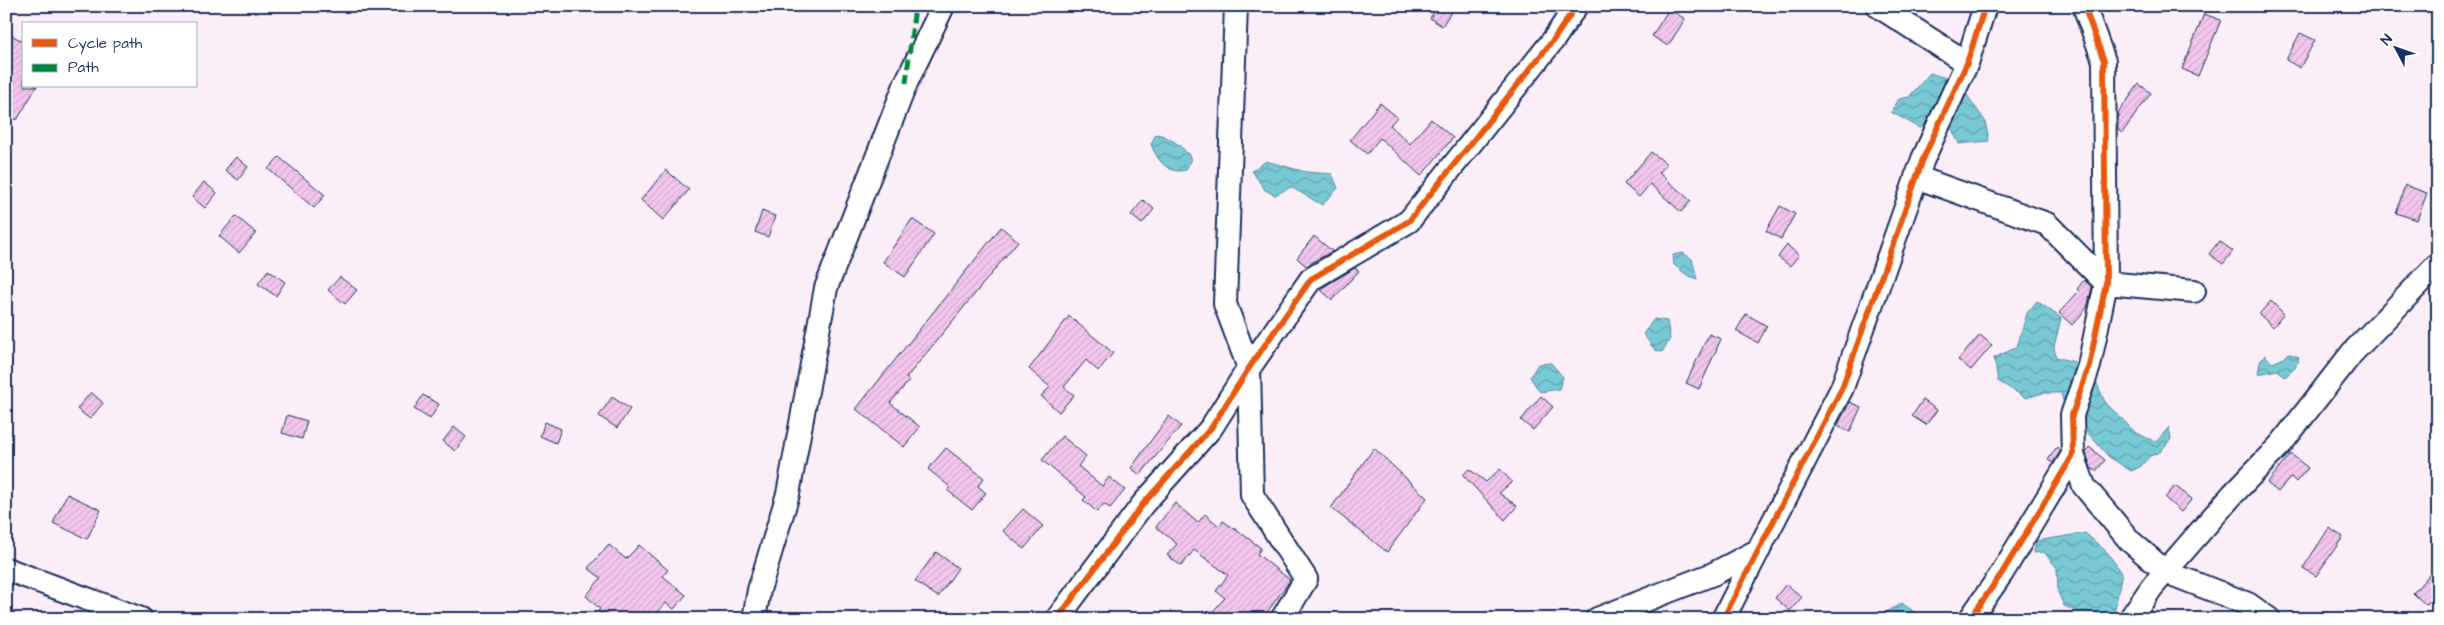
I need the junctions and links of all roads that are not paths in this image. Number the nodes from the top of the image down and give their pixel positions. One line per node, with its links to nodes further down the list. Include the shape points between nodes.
1 (943, 6): 18 (street, via 906,83 826,288 788,494 759,590)
2 (1236, 6): 12 (street, via 1224,304)
3 (1576, 6): 12 (street, via 1554,39 1409,221 1311,279)
4 (1878, 6): 7 (street)
5 (1985, 6): 7 (street)
6 (2084, 6): 10 (street, via 2104,61)
7 (1967, 63): 8 (street)
8 (1916, 177): 10 (street, via 2047,224); 14 (street, via 1842,388)
9 (2438, 264): 16 (street, via 2352,353 2281,444)
10 (2106, 283): 11 (street); 13 (street, via 2089,366 2072,415)
11 (2194, 291)
12 (1249, 368): 19 (street, via 1211,428 1143,504); 20 (street, via 1252,495 1306,580)
13 (2073, 455): 16 (street, via 2084,486 2130,542); 23 (street, via 2002,573)
14 (1759, 550): 21 (street, via 1713,574); 22 (street)
15 (6, 569): 17 (street)
16 (2166, 572): 24 (street); 25 (street, via 2248,604)
17 (141, 619)
18 (754, 619)
19 (1057, 619)
20 (1282, 619)
21 (1597, 619)
22 (1723, 619)
23 (1970, 619)
24 (2130, 619)
25 (2269, 619)

